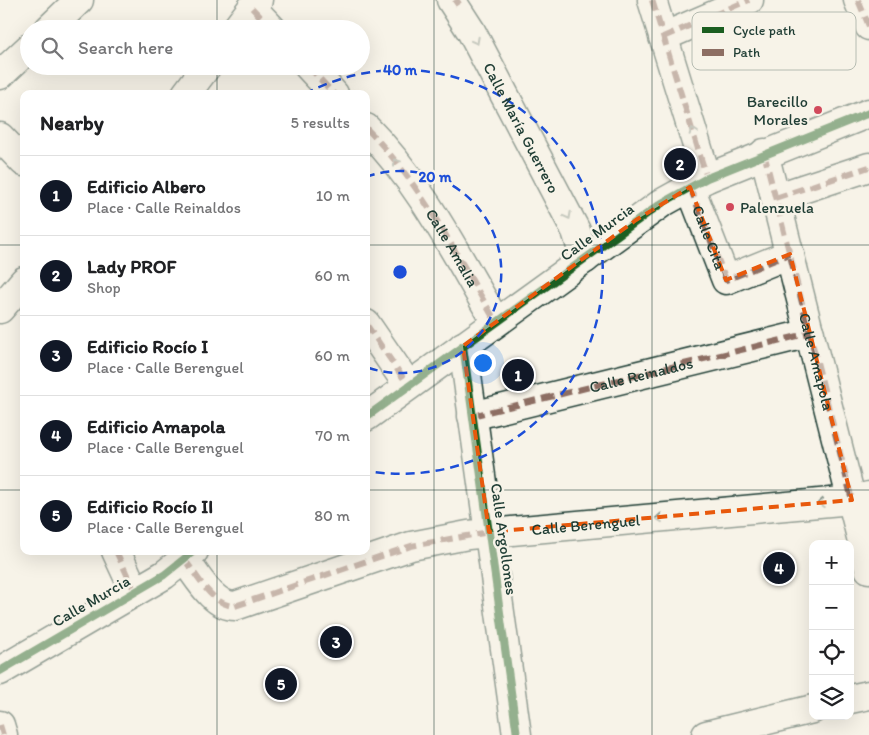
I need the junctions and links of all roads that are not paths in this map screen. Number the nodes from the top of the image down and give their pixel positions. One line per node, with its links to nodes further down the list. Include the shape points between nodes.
1 (79, 0): 8 (street)
2 (652, 0): 12 (street)
3 (749, 0): 7 (street)
4 (858, 0): 11 (street)
5 (455, 1): 28 (street, Calle María Guerrero, one-way to 28, via 576,231)
6 (249, 12): 9 (street)
7 (721, 12)
8 (58, 20)
9 (260, 20)
10 (692, 25): 12 (street)
11 (869, 26)
12 (663, 37): 25 (street, one-way to 12)
13 (20, 56): 14 (street)
14 (0, 75)
15 (200, 75): 17 (street)
16 (316, 75): 18 (street)
17 (189, 90)
18 (330, 90)
19 (869, 113): 22 (street, Calle Murcia)
20 (370, 132): 31 (street, Calle Amalia, one-way to 20, via 417,190)
21 (0, 137): 23 (street)
22 (764, 153): 25 (street, Calle Murcia); 26 (street, Calle Amapola)
23 (20, 158)
24 (869, 167): 26 (street)
25 (698, 182): 27 (street, Calle Cita, via 726,280); 28 (street, Calle Murcia, via 636,220)
26 (775, 198): 27 (street, Calle Amapola)
27 (790, 254): 33 (street, Calle Amapola)
28 (585, 259): 31 (street, Calle Murcia)
29 (20, 286): 30 (street)
30 (0, 309)
31 (496, 322): 34 (street, Calle Murcia)
32 (370, 330): 35 (street)
33 (810, 333): 37 (street, Calle Reinaldos); 38 (street, Calle Amapola)
34 (463, 346): 35 (street, Calle Murcia); 37 (street, Calle Argollones)
35 (408, 385): 36 (street, Calle Murcia)
36 (370, 414)
37 (472, 416): 39 (street, Calle Argollones)
38 (860, 498): 39 (street, Calle Berenguel, one-way to 39); 42 (street, Calle Amapola)
39 (489, 532): 41 (street, Calle Berenguel, via 411,546 235,606 215,599); 51 (street, Calle Argollones)
40 (118, 555): 43 (street, Calle Murcia)
41 (189, 555): 43 (street, Calle Murcia)
42 (869, 569)
43 (135, 592): 44 (street, Calle Murcia)
44 (0, 671)
45 (869, 695): 46 (street)
46 (854, 698)
47 (809, 709): 49 (street)
48 (0, 725): 50 (street)
49 (753, 728): 52 (street)
50 (3, 735)
51 (517, 735)
52 (706, 735)

